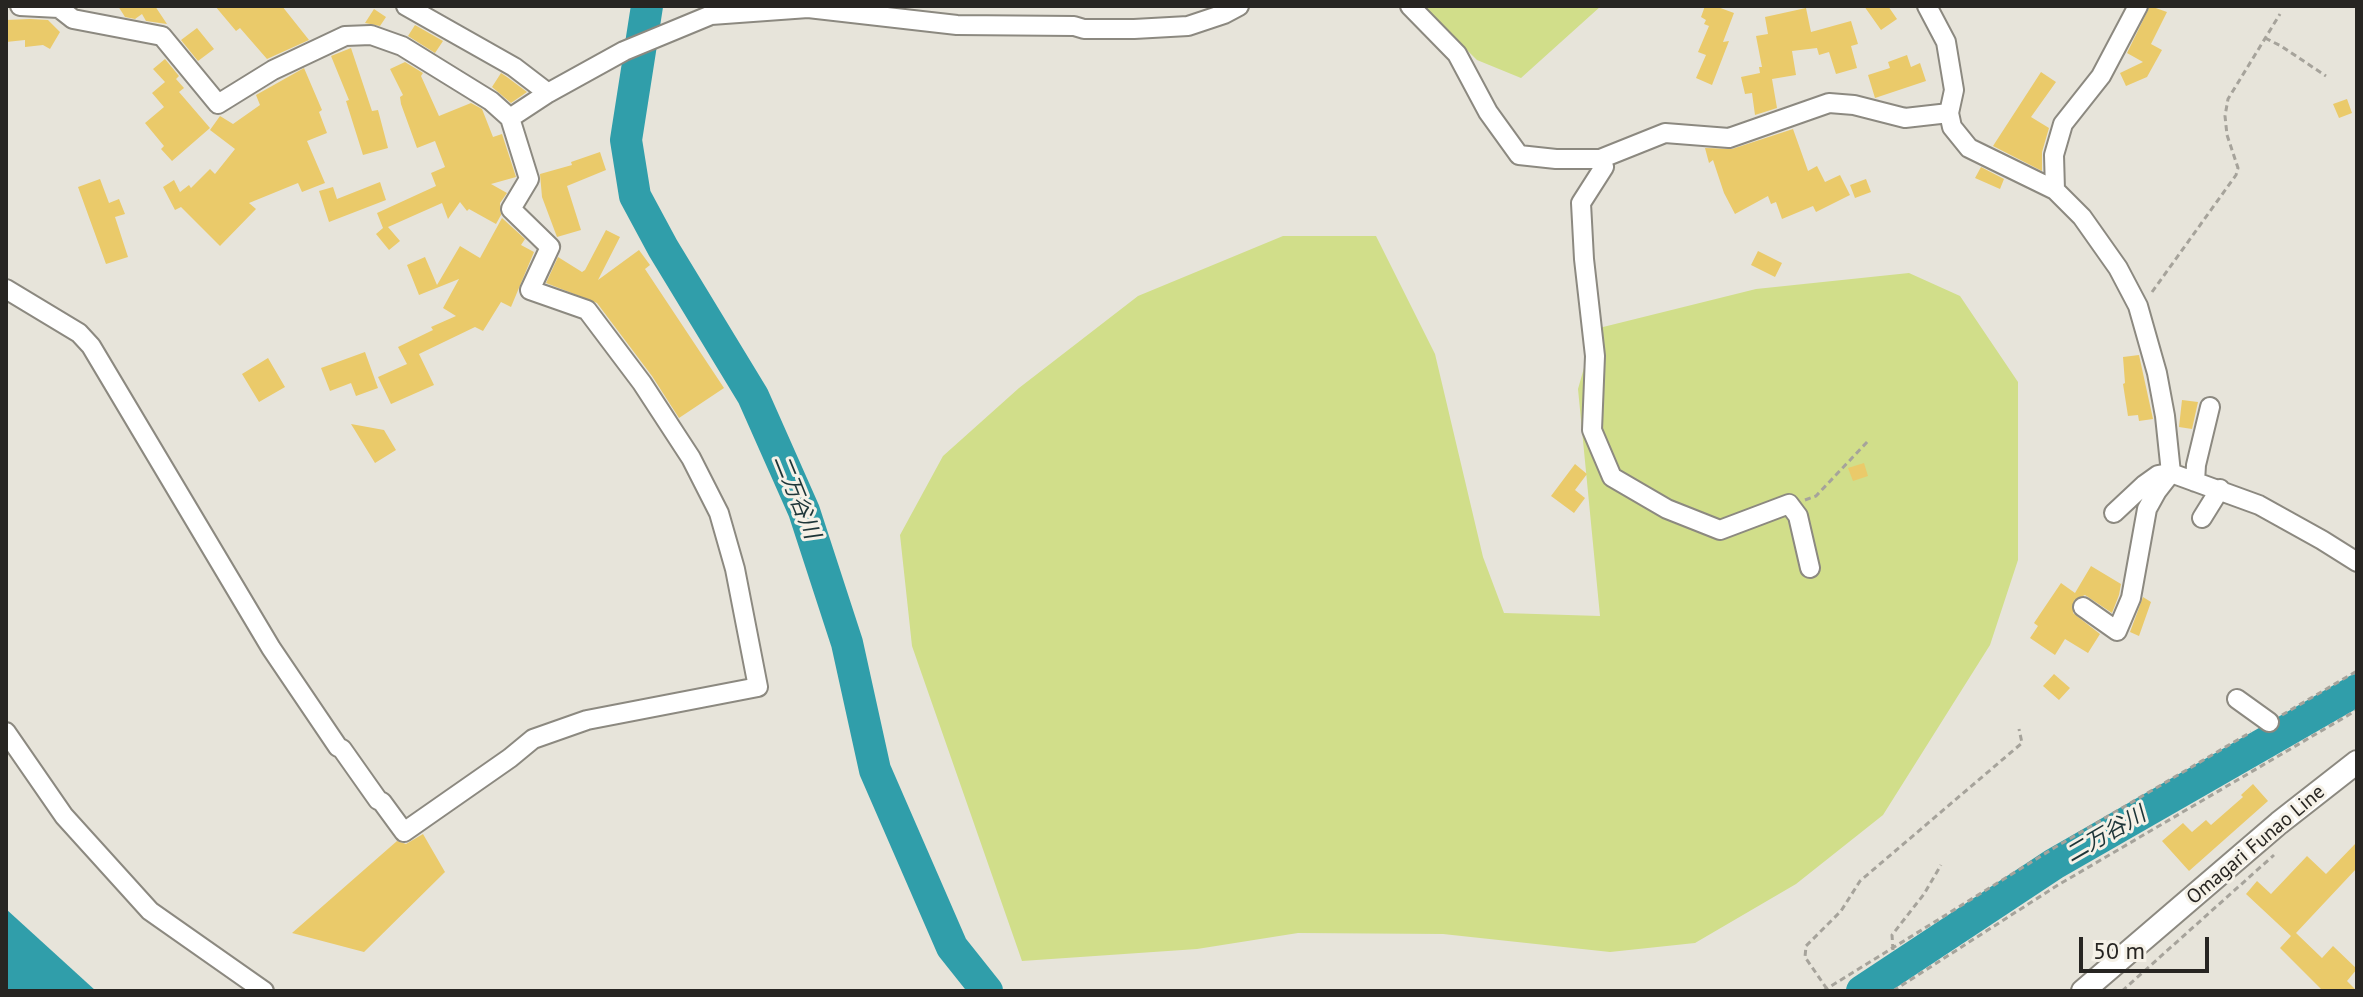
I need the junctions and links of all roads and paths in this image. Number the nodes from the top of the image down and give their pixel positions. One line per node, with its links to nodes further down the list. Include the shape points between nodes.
1 (20, 6): 7 (street)
2 (406, 6): 11 (street, via 514,67)
3 (1239, 6): 11 (street, via 1188,26 1134,29 957,25 808,8 711,15 655,36)
4 (1410, 6): 14 (street, via 1457,54 1519,155)
5 (1927, 6): 12 (street, via 1946,42 1954,90)
6 (2138, 6): 15 (street, via 2101,76 2063,124 2054,155)
7 (61, 7): 13 (street, via 73,19 162,36 218,104 273,70 345,36 371,35 402,46)
8 (2280, 14): 9 (path)
9 (2265, 38): 10 (path); 17 (path, via 2228,99 2227,135 2236,175)
10 (2326, 76)
11 (548, 93): 13 (street)
12 (1949, 113): 14 (street, via 1905,118 1829,103 1729,138 1665,133); 15 (street, via 1952,127 1969,148)
13 (510, 118): 16 (street, via 529,179 511,209 550,247 530,290 587,310 691,458 719,513 743,597 758,687 587,720 533,739 404,832 271,648 91,346 79,333)
14 (1600, 159): 23 (street, via 1604,167 1581,203 1595,356 1592,430 1612,477 1667,509 1720,530)
15 (2055, 190): 17 (street, via 2082,217)
16 (6, 289)
17 (2138, 306): 20 (street, via 2157,373)
18 (2210, 407): 21 (street)
19 (1869, 440): 23 (path, via 1816,496)
20 (2171, 473): 21 (street); 24 (street, via 2158,475); 28 (street, via 2147,509 2131,598 2117,631)
21 (2195, 482): 22 (street)
22 (2220, 489): 25 (street); 26 (street, via 2259,505)
23 (1789, 504): 27 (street, via 1798,516)
24 (2114, 513)
25 (2202, 518)
26 (2357, 562)
27 (1810, 568)
28 (2083, 607)
29 (2357, 671): 32 (path)
30 (2237, 699): 32 (street)
31 (2357, 710): 40 (path, via 2058,885)
32 (2269, 722): 37 (path)
33 (2019, 729): 38 (path, via 2022,743 1860,881 1841,911 1806,946 1805,957)
34 (6, 732): 39 (street, via 64,816 150,911)
35 (2357, 762): 41 (main road, Omagari Funao Line)
36 (1941, 865): 37 (path, via 1892,935)
37 (1893, 950): 38 (path)
38 (1825, 990)
39 (264, 991)
40 (1893, 991)
41 (2083, 991)

